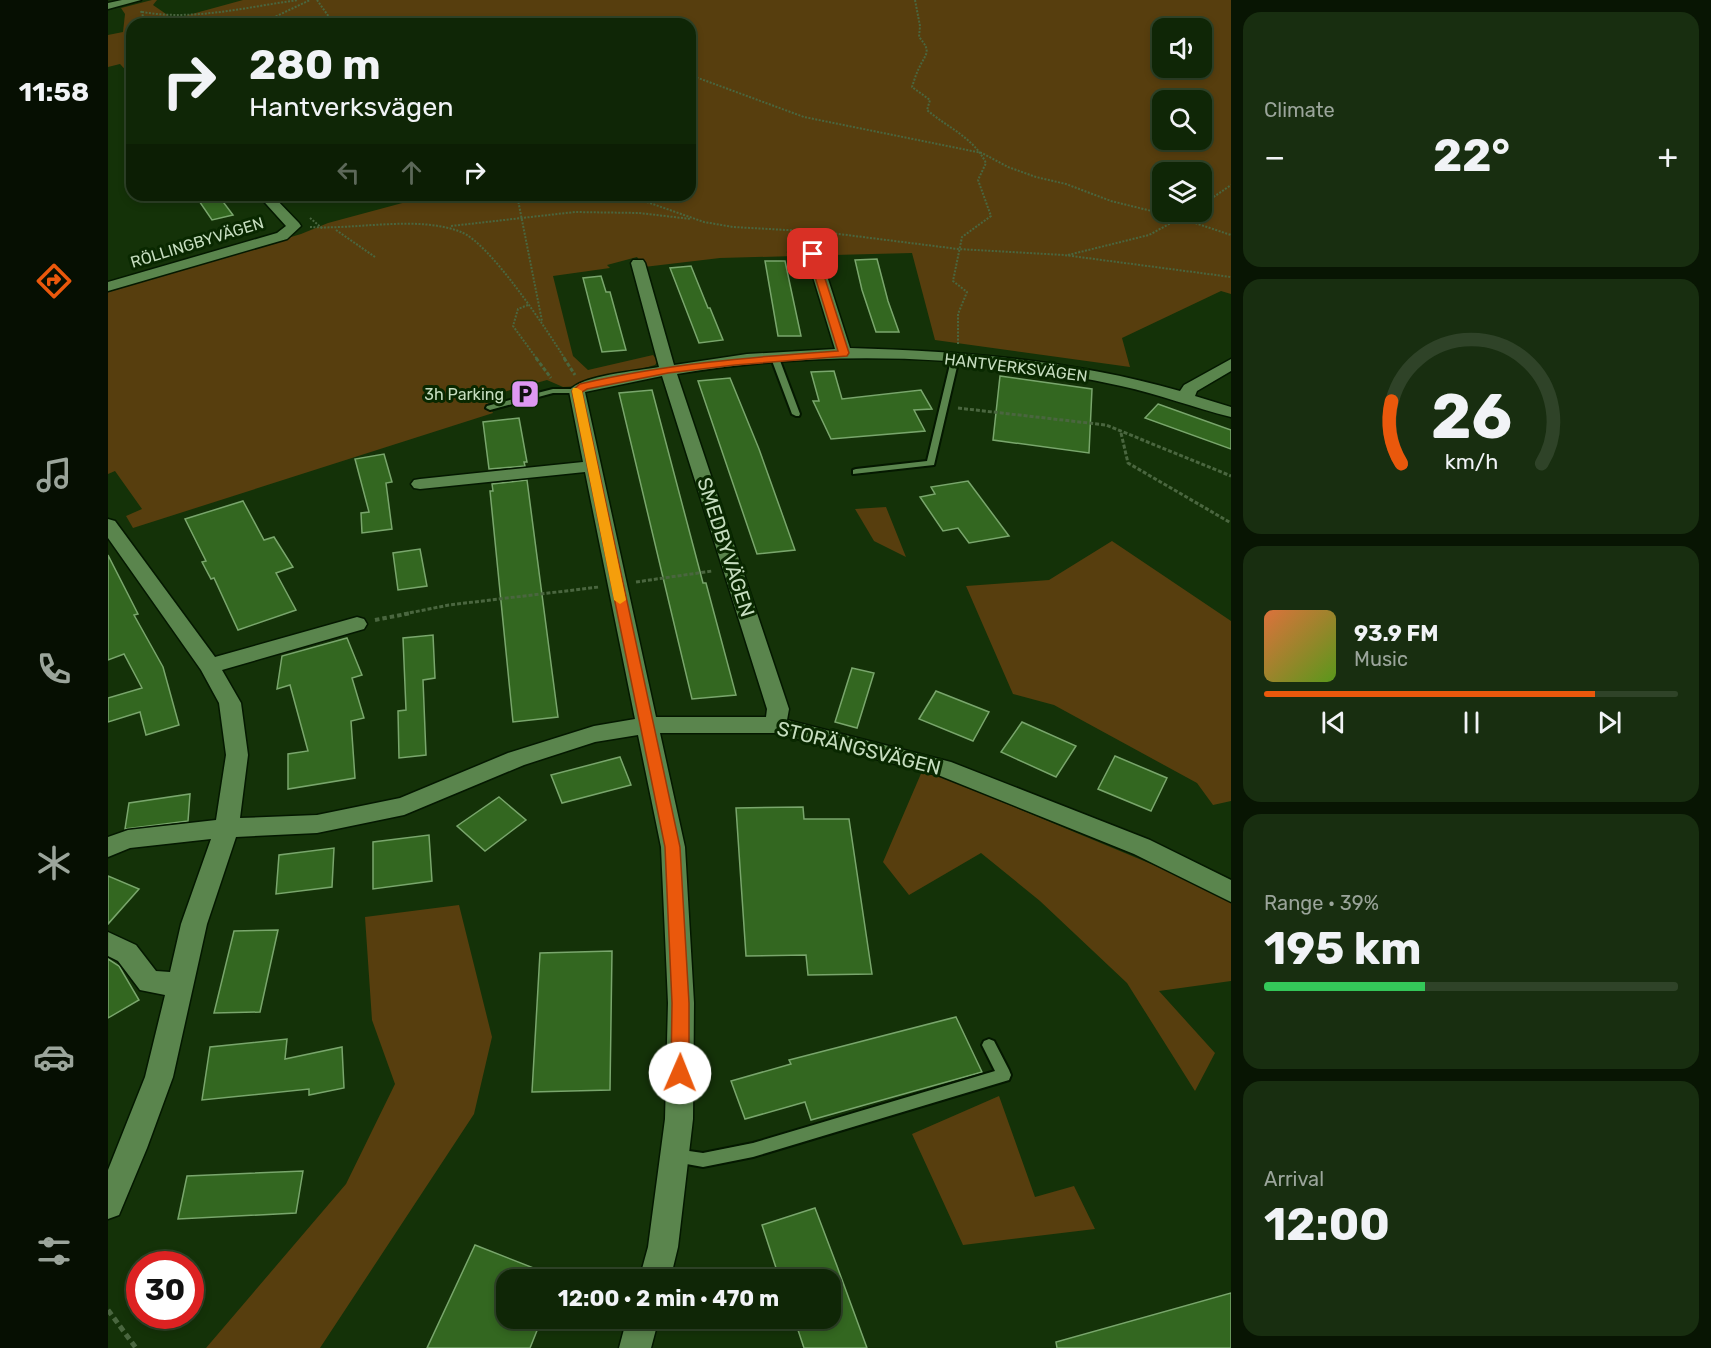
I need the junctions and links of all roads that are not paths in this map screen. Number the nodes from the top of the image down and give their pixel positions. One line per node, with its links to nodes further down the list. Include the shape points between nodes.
1 (136, 0): 2 (street)
2 (108, 6)
3 (275, 201): 6 (street, RÖLLINGBYVÄGEN, via 294,226 282,236)
4 (813, 254): 7 (street)
5 (638, 262): 11 (street)
6 (108, 287)
7 (844, 353): 8 (street, HANTVERKSVÄGEN); 9 (street, HANTVERKSVÄGEN)
8 (775, 358): 11 (street, HANTVERKSVÄGEN); 16 (lane)
9 (955, 358): 13 (street, HANTVERKSVÄGEN, via 1032,365 1122,381); 18 (lane, via 931,463)
10 (1231, 364): 13 (street, via 1190,388)
11 (668, 370): 12 (street, HANTVERKSVÄGEN); 24 (street, SMEDBYVÄGEN, via 778,709)
12 (578, 386): 14 (lane); 17 (street)
13 (1186, 398): 15 (street, HANTVERKSVÄGEN)
14 (490, 408)
15 (1231, 412)
16 (796, 414)
17 (592, 466): 19 (street); 23 (street)
18 (856, 472)
19 (420, 484)
20 (108, 525): 22 (street)
21 (357, 624): 22 (street)
22 (210, 666): 25 (street, via 230,703 237,755)
23 (648, 725): 24 (street, STORÄNGSVÄGEN); 25 (street, STORÄNGSVÄGEN, via 594,734 516,759 404,806 317,824); 31 (street, via 673,847 681,1003 679,1119)
24 (775, 725): 27 (street, STORÄNGSVÄGEN, via 943,768 1142,847)
25 (227, 828): 26 (street, STORÄNGSVÄGEN, via 128,839); 29 (street, via 194,924)
26 (108, 847)
27 (1231, 892)
28 (108, 944): 29 (street, via 127,953 149,982)
29 (180, 985): 32 (street, via 159,1077)
30 (989, 1045): 31 (lane, via 1004,1075 753,1150 703,1160)
31 (674, 1156): 33 (street)
32 (108, 1204)
33 (657, 1269)
34 (640, 1329): 35 (street)
35 (635, 1348)

